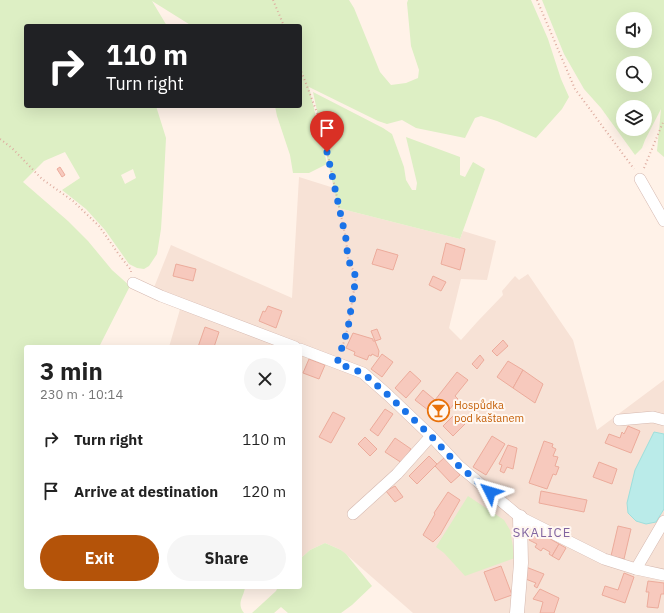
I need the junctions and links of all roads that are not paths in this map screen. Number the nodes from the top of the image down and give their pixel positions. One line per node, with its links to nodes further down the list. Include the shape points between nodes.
1 (640, 178): 2 (street)
2 (664, 221)
3 (133, 283): 4 (street)
4 (290, 345)
5 (302, 350): 8 (street, via 363,373)
6 (619, 420): 7 (street, via 653,417)
7 (664, 420)
8 (431, 436): 9 (street, via 397,474); 10 (street, via 459,466)
9 (353, 514)
10 (520, 517): 12 (street, via 604,559); 14 (street)
11 (664, 521): 12 (street)
12 (636, 569): 13 (street)
13 (664, 576)
14 (518, 613)

